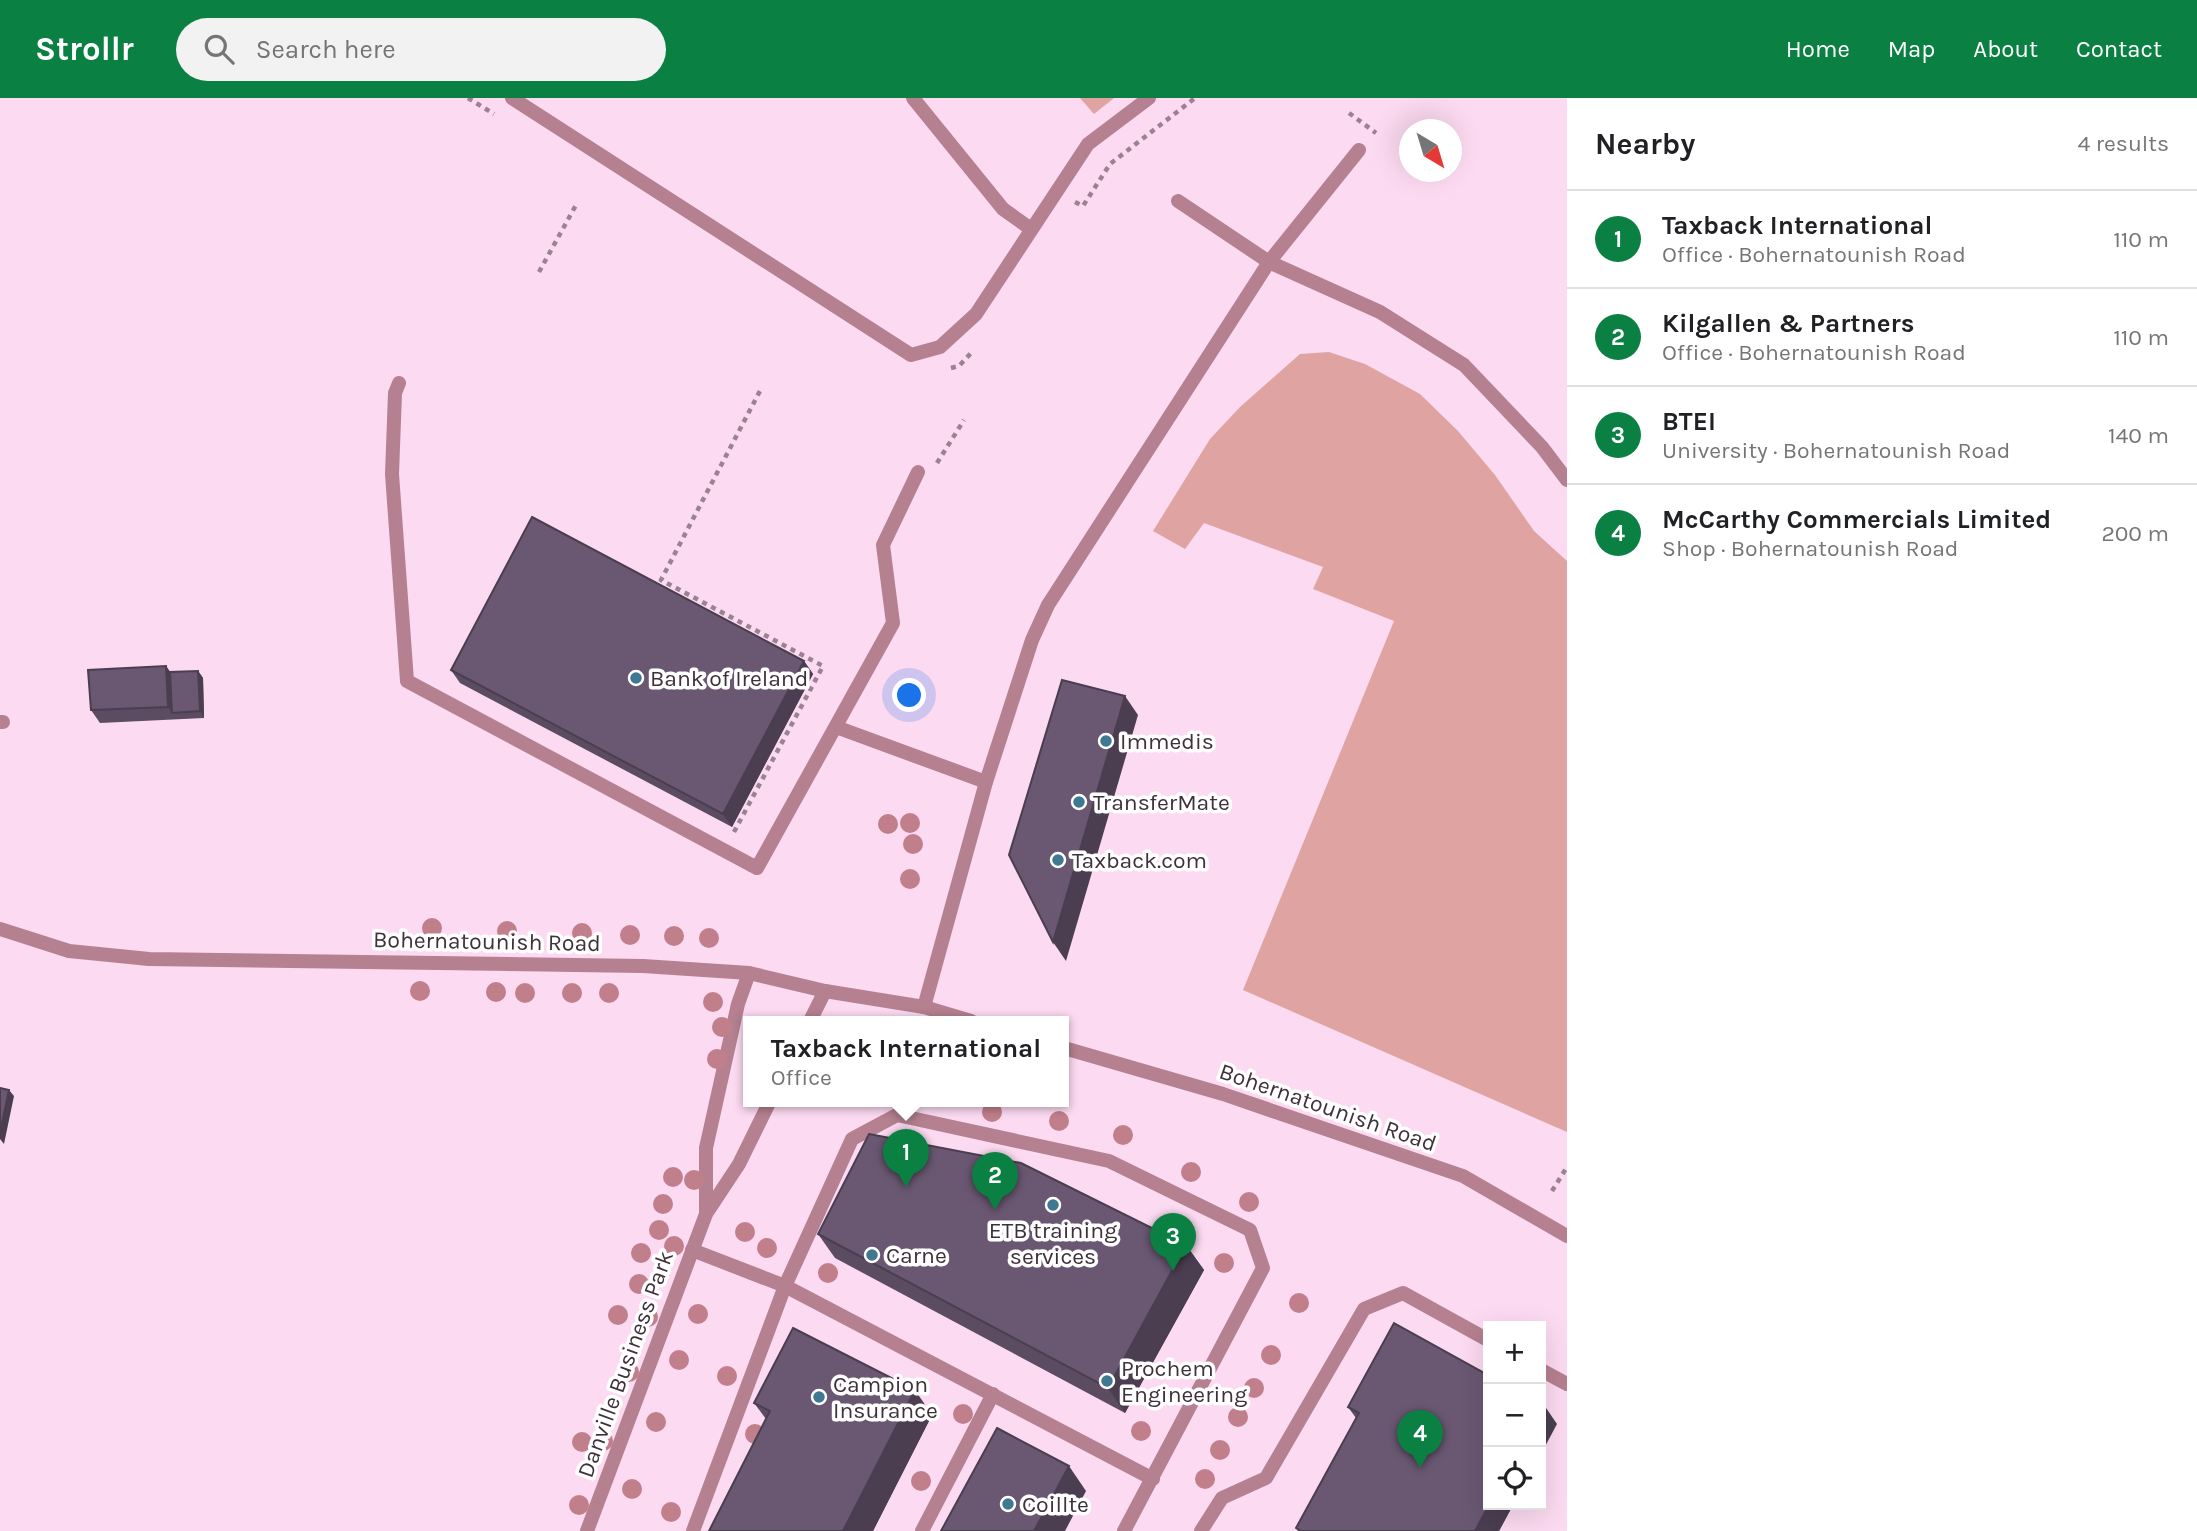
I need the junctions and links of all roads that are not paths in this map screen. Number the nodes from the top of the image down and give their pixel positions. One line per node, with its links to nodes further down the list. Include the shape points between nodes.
1 (512, 98): 6 (street, via 911,355 940,347 976,314)
2 (913, 98): 6 (street, via 1003,209)
3 (1149, 98): 6 (street, via 1088,144)
4 (1359, 150): 7 (street)
5 (1178, 201): 7 (street)
6 (1031, 229)
7 (1269, 262): 10 (street, via 1380,312 1464,365); 12 (street, via 1048,605 1031,640)
8 (399, 383): 11 (street, via 392,474 407,681 757,868)
9 (918, 472): 11 (street, via 883,545 893,623)
10 (1567, 480)
11 (835, 727): 12 (street)
12 (986, 782): 16 (street)
13 (0, 929): 14 (street, Bohernatounish Road, via 69,951 149,959 643,966)
14 (749, 973): 15 (street, Bohernatounish Road); 21 (street, Danville Business Park, via 706,1147)
15 (825, 991): 16 (street, Bohernatounish Road); 17 (street)
16 (924, 1007): 18 (street, Bohernatounish Road)
17 (812, 1016)
18 (954, 1016)
19 (1069, 1050): 22 (street, Bohernatounish Road, via 1223,1094 1464,1176)
20 (767, 1107): 21 (street, Danville Business Park, via 739,1164)
21 (706, 1214): 23 (street, Danville Business Park)
22 (1567, 1236)
23 (692, 1250): 24 (street); 30 (street, Danville Business Park)
24 (785, 1286): 28 (street); 29 (street, via 852,1139 897,1115 1109,1161 1250,1230 1263,1268); 31 (street)
25 (1483, 1337): 34 (street, via 1403,1293 1364,1309 1266,1478 1222,1498)
26 (1546, 1373): 27 (street)
27 (1567, 1384)
28 (993, 1394): 29 (street); 32 (street)
29 (1153, 1479): 33 (street)
30 (587, 1531)
31 (693, 1531)
32 (922, 1531)
33 (1124, 1531)
34 (1201, 1531)

